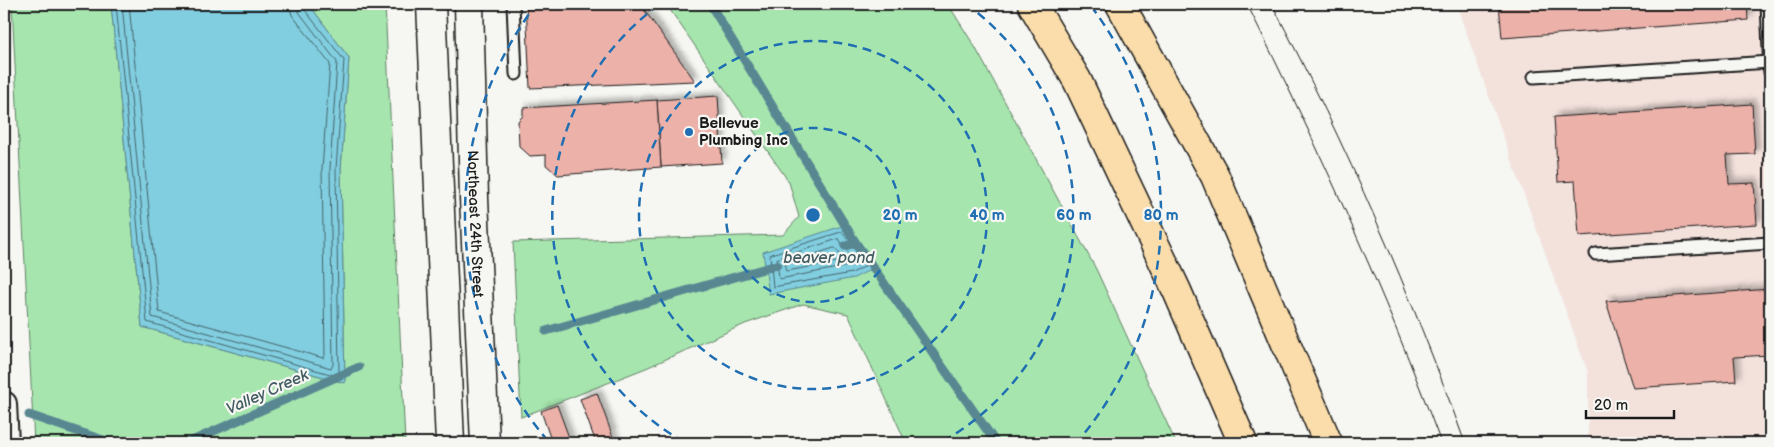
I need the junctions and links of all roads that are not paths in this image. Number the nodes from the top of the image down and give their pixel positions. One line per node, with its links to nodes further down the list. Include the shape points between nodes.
1 (431, 4): 17 (main road)
2 (457, 4): 12 (main road, via 461,88)
3 (470, 4): 12 (main road, Northeast 24th Street)
4 (513, 4): 10 (lane)
5 (1032, 4): 19 (highway, via 1081,89 1177,291)
6 (1120, 4): 20 (highway, via 1215,176)
7 (1767, 4): 8 (lane)
8 (1770, 62): 9 (lane); 11 (lane)
9 (1770, 72)
10 (516, 74)
11 (1534, 77)
12 (472, 107): 18 (main road, Northeast 24th Street)
13 (1770, 243): 14 (lane)
14 (1596, 254)
15 (4, 404): 16 (street)
16 (6, 443)
17 (450, 443)
18 (485, 443)
19 (1244, 443)
20 (1328, 443)

